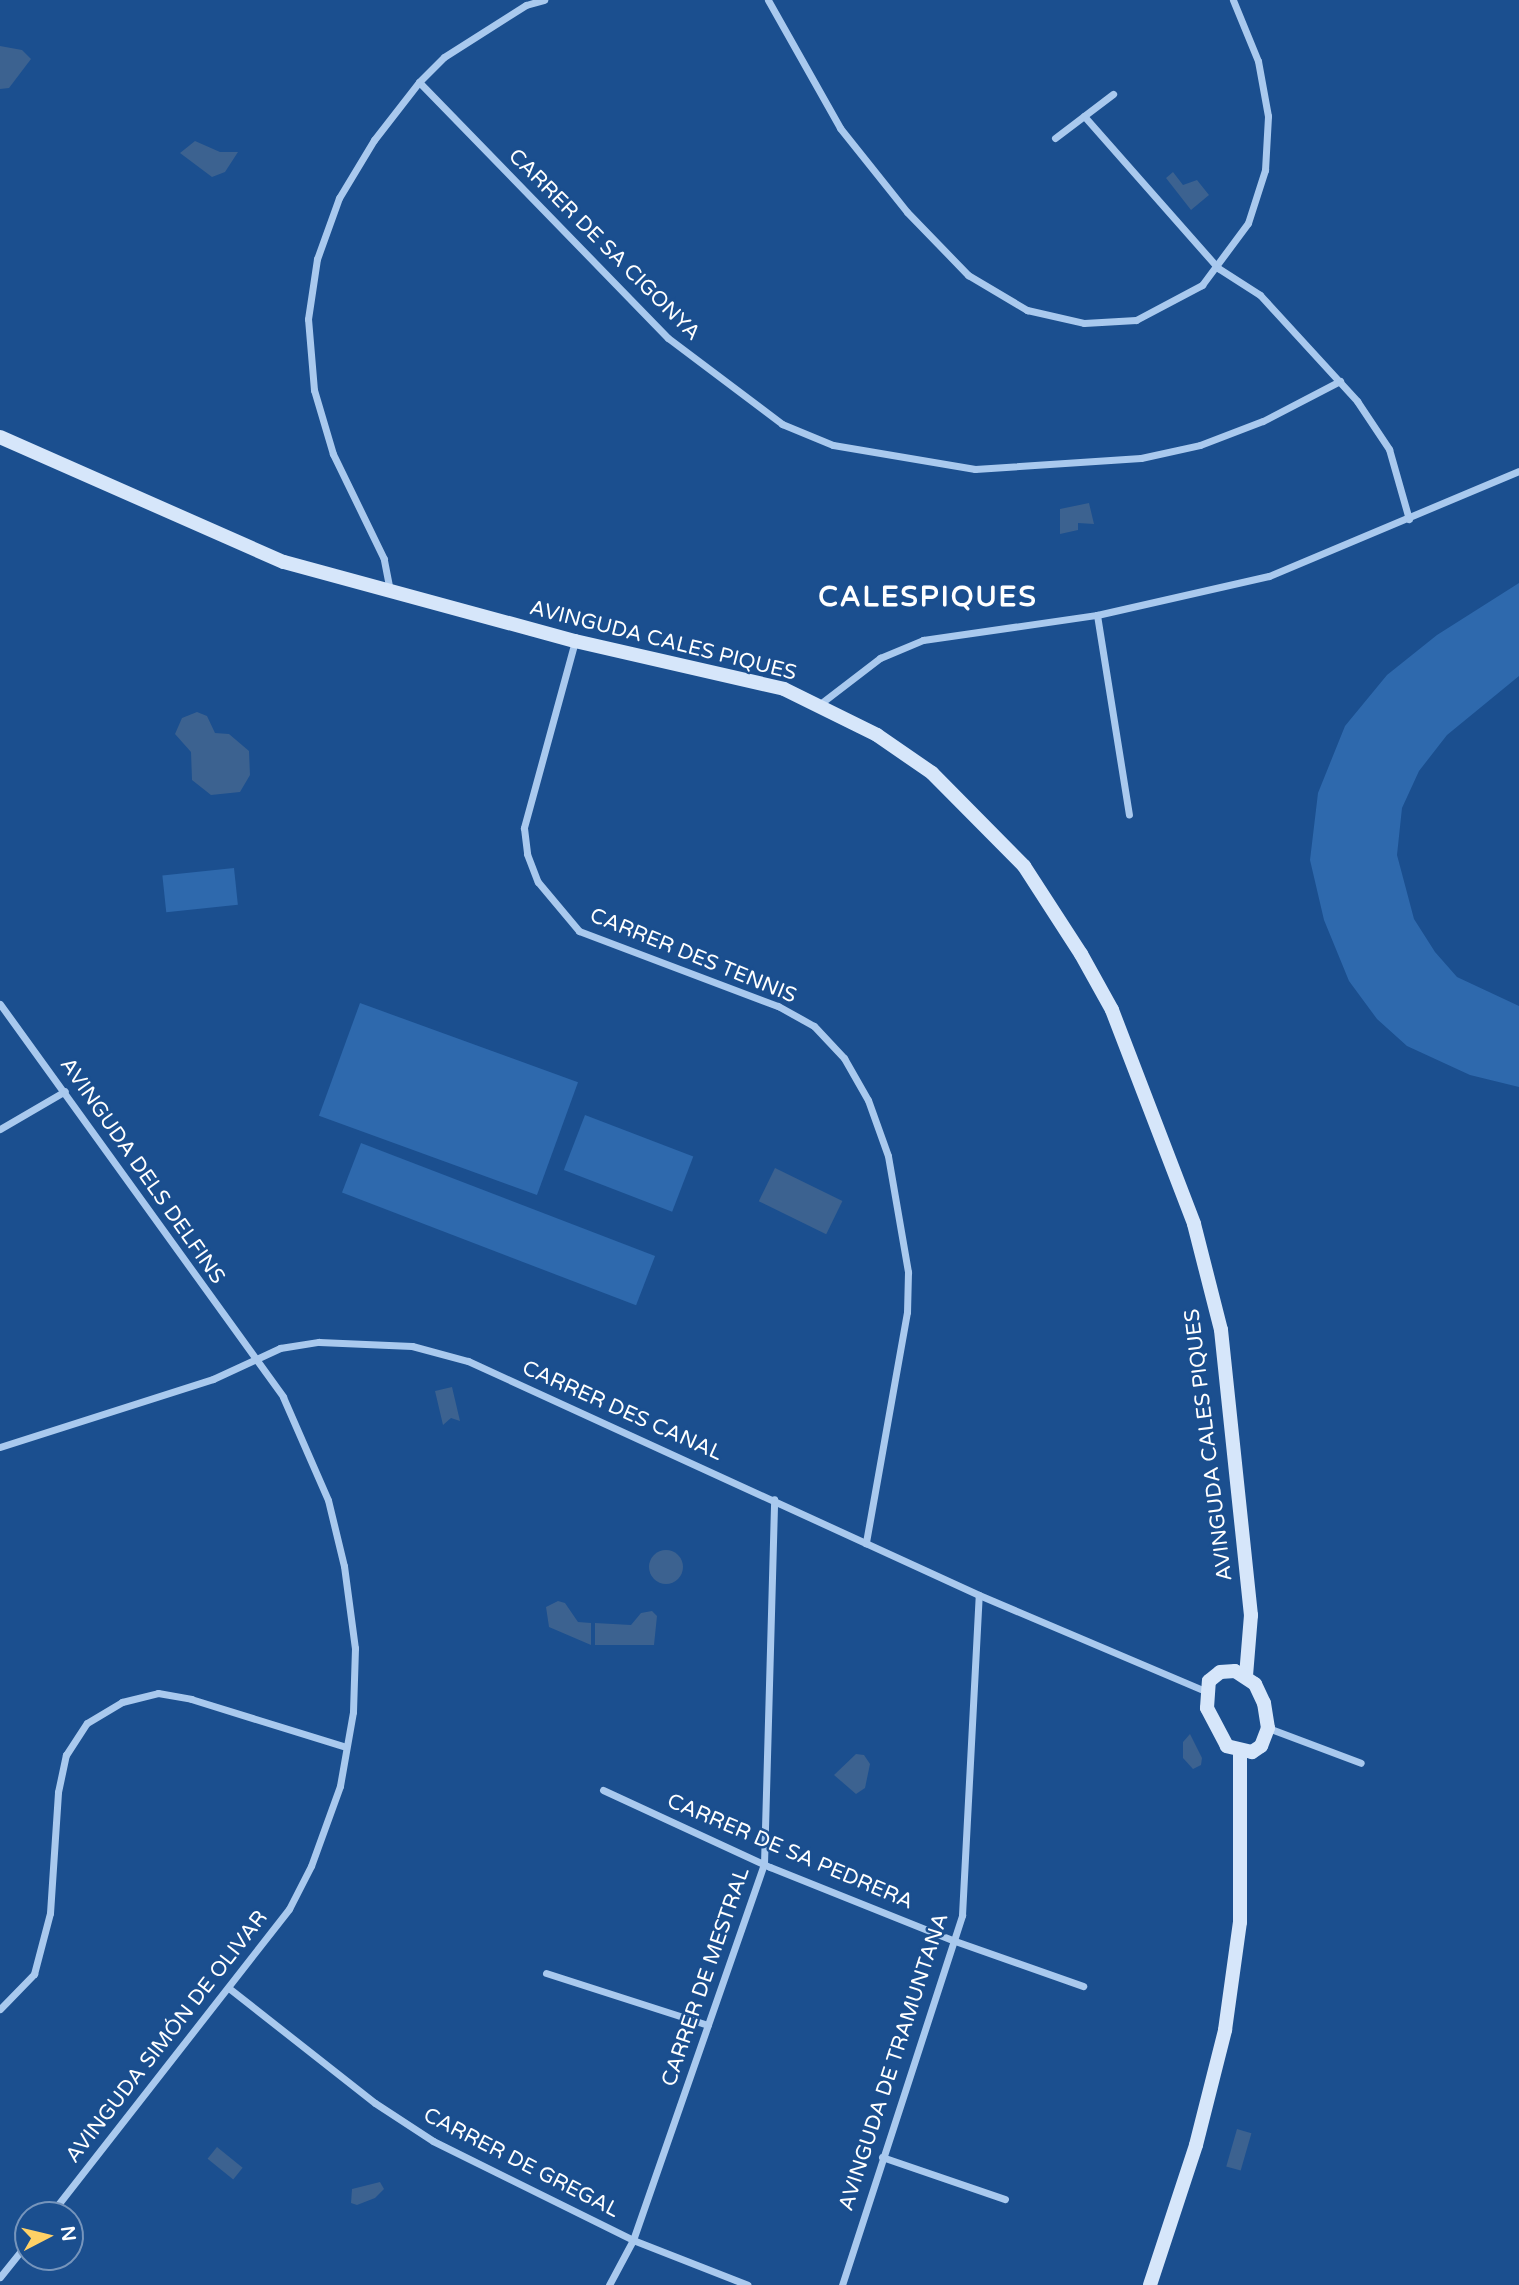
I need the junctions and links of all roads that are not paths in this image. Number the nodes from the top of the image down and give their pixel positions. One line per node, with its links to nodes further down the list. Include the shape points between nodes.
1 (544, 0): 4 (street, via 526,5 444,57)
2 (768, 0): 8 (street, via 841,128 907,212 968,275 1027,310 1083,323 1136,320 1202,285)
3 (1233, 0): 8 (street, via 1258,61 1268,116 1265,170 1248,223)
4 (419, 82): 9 (street, CARRER DE SA CIGONYA, via 668,338 782,424 833,445 975,469 1141,458 1200,445 1264,421); 13 (street, via 374,140 340,198 317,259 308,319 314,390 333,454 384,559)
5 (1113, 94): 6 (street)
6 (1084, 116): 7 (street); 8 (street)
7 (1055, 138)
8 (1218, 268): 9 (street, via 1260,295)
9 (1340, 381): 12 (street, via 1389,449)
10 (0, 437): 13 (street, AVINGUDA CALES PIQUES, via 284,562)
11 (1519, 471): 12 (street)
12 (1409, 519): 14 (street, via 1269,576)
13 (390, 591): 15 (street, AVINGUDA CALES PIQUES)
14 (1097, 615): 16 (street, via 923,640 880,658); 17 (street)
15 (575, 641): 16 (street, AVINGUDA CALES PIQUES, via 784,689); 24 (street, CARRER DES TENNIS, via 524,828 527,854 538,882 579,931 778,1006 814,1026 844,1058 862,1089 888,1156 908,1272 907,1312)
16 (820, 704): 26 (street, AVINGUDA CALES PIQUES, via 932,773 1024,866 1112,1010 1194,1224 1221,1330 1251,1615)
17 (1129, 814)
18 (0, 1004): 19 (street, AVINGUDA DELS DELFINS)
19 (65, 1091): 20 (street); 21 (street, AVINGUDA DELS DELFINS)
20 (0, 1129)
21 (254, 1360): 22 (street, CARRER DES CANAL, via 149,1401); 23 (street, CARRER DES CANAL, via 280,1348 318,1342 412,1346 468,1361); 29 (street, AVINGUDA SIMÓN DE OLIVAR, via 283,1397 310,1453 337,1532 355,1648)
22 (0, 1447)
23 (774, 1499): 24 (street, CARRER DES CANAL); 33 (street, CARRER DE MESTRAL)
24 (866, 1543): 25 (street, CARRER DES CANAL)
25 (979, 1595): 27 (street, CARRER DES CANAL); 34 (street, AVINGUDA DE TRAMUNTANA, via 961,1915)
26 (1247, 1676): 27 (street, via 1220,1672 1209,1681); 28 (street, via 1264,1703)
27 (1207, 1692): 30 (street, via 1212,1722 1227,1746)
28 (1268, 1728): 30 (street, via 1261,1746); 31 (street)
29 (346, 1748): 37 (street, AVINGUDA SIMÓN DE OLIVAR, via 340,1786 311,1866 289,1909); 38 (street, via 191,1699 158,1693 122,1702 87,1723 66,1755 58,1792 50,1913 34,1974)
30 (1240, 1752): 49 (street, via 1240,1922 1225,2030 1196,2145)
31 (1361, 1763)
32 (603, 1790): 33 (street, CARRER DE SA PEDRERA)
33 (764, 1864): 34 (street, CARRER DE SA PEDRERA); 39 (street, CARRER DE MESTRAL)
34 (955, 1941): 36 (street, CARRER DE SA PEDRERA); 40 (street, AVINGUDA DE TRAMUNTANA)
35 (546, 1973): 39 (street)
36 (1083, 1986)
37 (230, 1989): 42 (street, AVINGUDA SIMÓN DE OLIVAR); 43 (street, CARRER DE GREGAL, via 375,2103 433,2141)
38 (0, 2009)
39 (708, 2025): 43 (street, CARRER DE MESTRAL)
40 (882, 2157): 41 (street); 48 (street, AVINGUDA DE TRAMUNTANA)
41 (1005, 2199)
42 (61, 2201)
43 (633, 2240): 46 (street, CARRER DE MESTRAL); 47 (street, CARRER DE GREGAL)
44 (14, 2260): 45 (street)
45 (0, 2277)
46 (609, 2285)
47 (748, 2285)
48 (842, 2285)
49 (1150, 2285)

